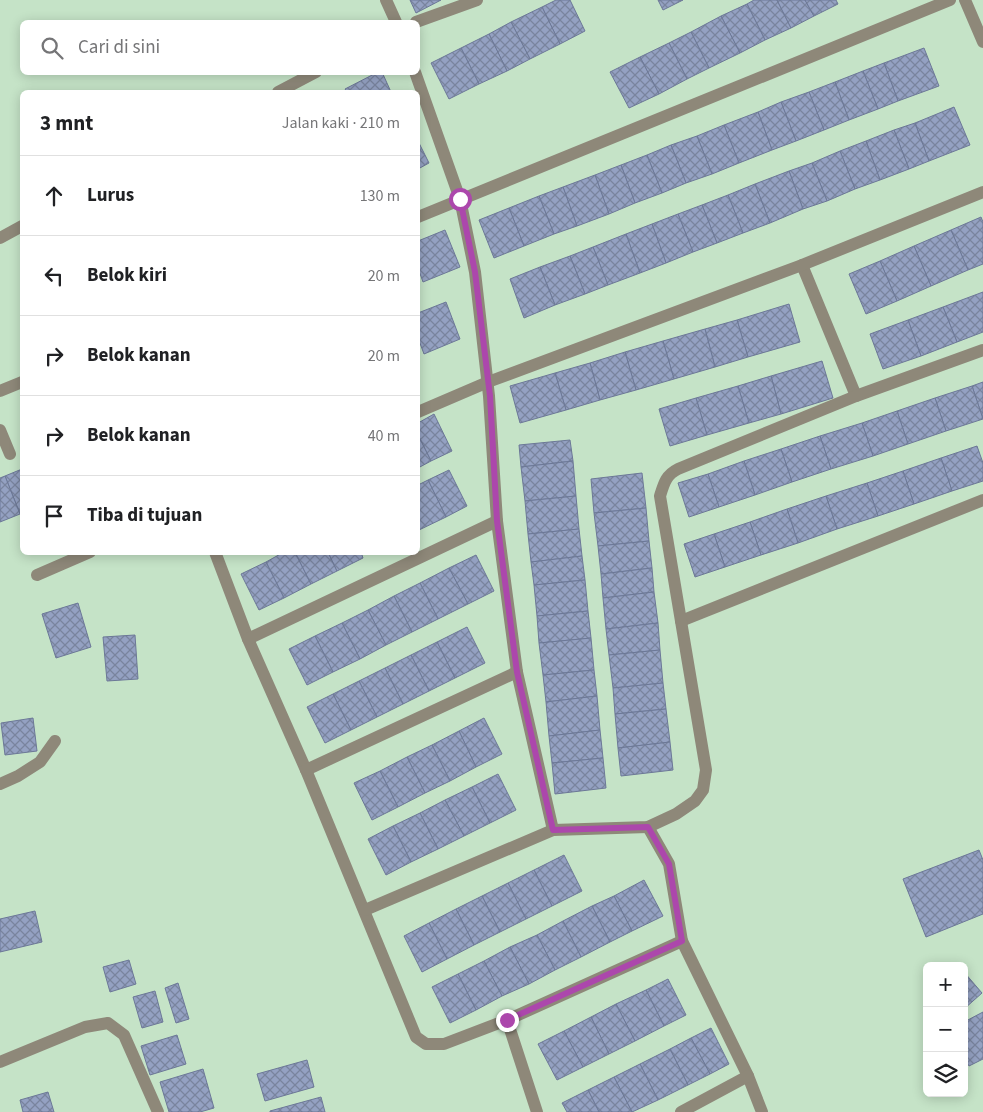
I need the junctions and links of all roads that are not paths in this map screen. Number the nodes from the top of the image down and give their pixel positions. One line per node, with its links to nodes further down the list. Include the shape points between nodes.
1 (386, 0): 5 (street)
2 (477, 0): 6 (street)
3 (950, 0): 12 (street)
4 (965, 0): 7 (street)
5 (395, 20)
6 (420, 21)
7 (983, 42)
8 (310, 75): 10 (street)
9 (416, 75): 12 (street)
10 (282, 90)
11 (983, 192): 16 (street)
12 (460, 199): 13 (street); 18 (street, via 475,272)
13 (420, 216)
14 (20, 227): 15 (street)
15 (0, 238)
16 (802, 265): 18 (street); 21 (street)
17 (983, 350): 21 (street)
18 (488, 382): 22 (street); 26 (street)
19 (20, 383): 20 (street)
20 (0, 391)
21 (856, 396): 30 (street, via 671,472 660,496)
22 (420, 411)
23 (0, 430): 24 (street)
24 (10, 454)
25 (983, 500): 30 (street)
26 (497, 521): 31 (street); 32 (street)
27 (83, 555): 29 (street)
28 (216, 555): 31 (street)
29 (37, 576)
30 (681, 621): 36 (street, via 706,770 703,790 695,802)
31 (248, 639): 34 (street)
32 (517, 672): 34 (street); 37 (street)
33 (54, 741): 35 (street, via 40,762)
34 (306, 770): 38 (street)
35 (0, 784)
36 (648, 827): 37 (street); 39 (street, via 669,864)
37 (553, 830): 38 (street)
38 (364, 910): 40 (street, via 416,1037 426,1044 444,1044)
39 (682, 941): 40 (street); 42 (street)
40 (507, 1020): 44 (street)
41 (0, 1062): 43 (street, via 85,1027 108,1023 124,1035)
42 (748, 1076): 45 (street); 46 (street)
43 (158, 1112)
44 (537, 1112)
45 (681, 1112)
46 (762, 1112)

